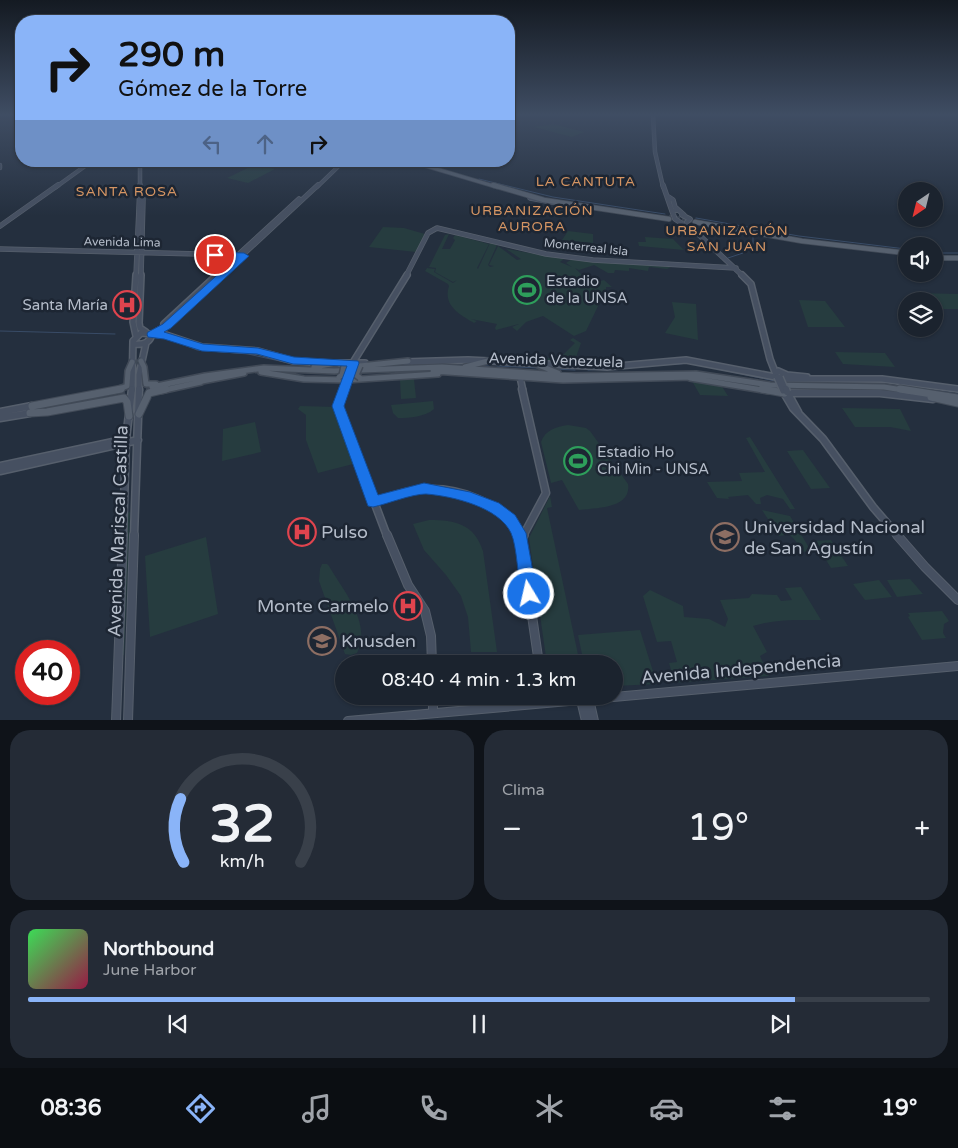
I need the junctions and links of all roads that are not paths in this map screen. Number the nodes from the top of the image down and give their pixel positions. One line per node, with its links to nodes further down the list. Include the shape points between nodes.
1 (656, 149): 8 (main road)
2 (84, 167): 15 (main road)
3 (142, 167): 19 (main road)
4 (335, 167): 20 (main road)
5 (434, 167): 7 (main road)
6 (435, 167): 11 (main road, via 532,195)
7 (522, 195): 9 (main road); 10 (main road)
8 (666, 196): 12 (main road, via 673,200); 13 (main road)
9 (577, 206): 10 (main road); 11 (main road, via 669,218)
10 (585, 208): 13 (main road)
11 (619, 210): 13 (main road)
12 (681, 213): 13 (main road); 13 (main road); 14 (main road)
13 (675, 216): 14 (main road); 16 (main road)
14 (691, 222): 16 (main road); 18 (main road)
15 (0, 226)
16 (698, 234): 23 (main road)
17 (0, 251): 19 (main road, Avenida Lima)
18 (898, 251)
19 (139, 254): 20 (main road, Avenida Lima); 24 (main road, via 138,323 140,328); 25 (main road, via 133,322)
20 (240, 256): 24 (main road, via 167,326)
21 (957, 256): 22 (main road)
22 (943, 257)
23 (736, 268): 28 (main road, via 752,287); 36 (main road, Monterreal Isla, via 593,260 546,254 437,228 428,233 411,268)
24 (150, 333): 25 (main road); 26 (main road, Avenida Mariscal Castilla); 34 (main road, via 202,347 258,351 293,361)
25 (136, 336): 27 (main road, Avenida Mariscal Castilla)
26 (146, 343): 27 (main road); 30 (main road, Avenida Mariscal Castilla)
27 (134, 344): 32 (main road, Avenida Mariscal Castilla)
28 (769, 351): 29 (main road); 41 (main road)
29 (770, 359): 38 (main road, via 772,370 769,372); 41 (main road)
30 (141, 361): 45 (main road, via 147,385 196,376); 58 (main road, Avenida Mariscal Castilla)
31 (488, 361): 33 (main road); 35 (main road); 37 (main road)
32 (132, 362): 56 (main road, via 127,386 123,388); 59 (main road, Avenida Mariscal Castilla)
33 (408, 362): 36 (main road)
34 (336, 363): 36 (main road); 36 (main road); 39 (main road, via 314,368 285,366)
35 (536, 364): 38 (main road, via 607,368 686,360); 42 (main road)
36 (352, 365): 46 (main road, bridge); 46 (main road, bridge, via 342,374); 47 (main road, bridge, via 360,378)
37 (446, 368): 39 (main road, Avenida Venezuela); 42 (main road, Avenida Venezuela)
38 (734, 369): 48 (main road, via 786,379)
39 (263, 370): 40 (main road, Avenida Venezuela, via 333,374); 45 (main road, Avenida Venezuela); 46 (main road, via 304,379)
40 (464, 373): 43 (main road, Avenida Venezuela); 47 (main road)
41 (778, 375): 48 (main road); 51 (main road, bridge)
42 (565, 376): 53 (main road, Avenida Venezuela, via 677,373 784,386 884,387)
43 (520, 377): 44 (main road, Avenida Venezuela, via 577,380); 66 (main road, via 546,493)
44 (688, 377): 51 (main road); 54 (main road, Avenida Venezuela, via 770,388 885,391)
45 (206, 378): 49 (main road, Avenida Venezuela); 58 (main road, via 149,393)
46 (345, 378): 47 (main road); 65 (main road, via 338,406)
47 (382, 378)
48 (827, 379): 50 (main road, via 882,378)
49 (153, 388)
50 (958, 389)
51 (786, 392): 54 (main road, Avenida Venezuela, via 880,393); 67 (main road, via 786,399 823,439 874,507)
52 (117, 394): 56 (main road)
53 (958, 398)
54 (942, 401): 55 (main road, Avenida Venezuela)
55 (958, 404)
56 (31, 409): 57 (main road); 59 (main road, via 46,412 124,398); 60 (main road)
57 (0, 412)
58 (139, 414): 61 (main road, Avenida Mariscal Castilla)
59 (130, 416): 62 (main road, Avenida Mariscal Castilla)
60 (0, 418)
61 (138, 438): 62 (main road); 70 (main road, Avenida Mariscal Castilla)
62 (126, 441): 63 (main road); 64 (main road); 71 (main road, Avenida Mariscal Castilla)
63 (0, 466)
64 (0, 470)
65 (373, 502): 66 (main road, via 424,489 463,495 493,507 510,520); 68 (main road, via 408,585 425,611)
66 (521, 540): 69 (main road)
67 (958, 600)
68 (432, 655)
69 (538, 655)
70 (129, 656): 71 (main road); 73 (main road, Avenida Mariscal Castilla)
71 (118, 658): 74 (main road, Avenida Mariscal Castilla)
72 (958, 666): 75 (main road, Avenida Independencia)
73 (129, 674): 74 (main road); 82 (main road, Avenida Mariscal Castilla)
74 (117, 675): 81 (main road, Avenida Mariscal Castilla)
75 (623, 697)
76 (434, 705): 80 (main road)
77 (497, 705): 80 (main road, Avenida Independencia)
78 (585, 705): 84 (main road)
79 (587, 705): 85 (main road)
80 (434, 713): 83 (main road, Avenida Independencia)
81 (116, 720)
82 (128, 720)
83 (348, 720)
84 (586, 720)
85 (594, 720)

